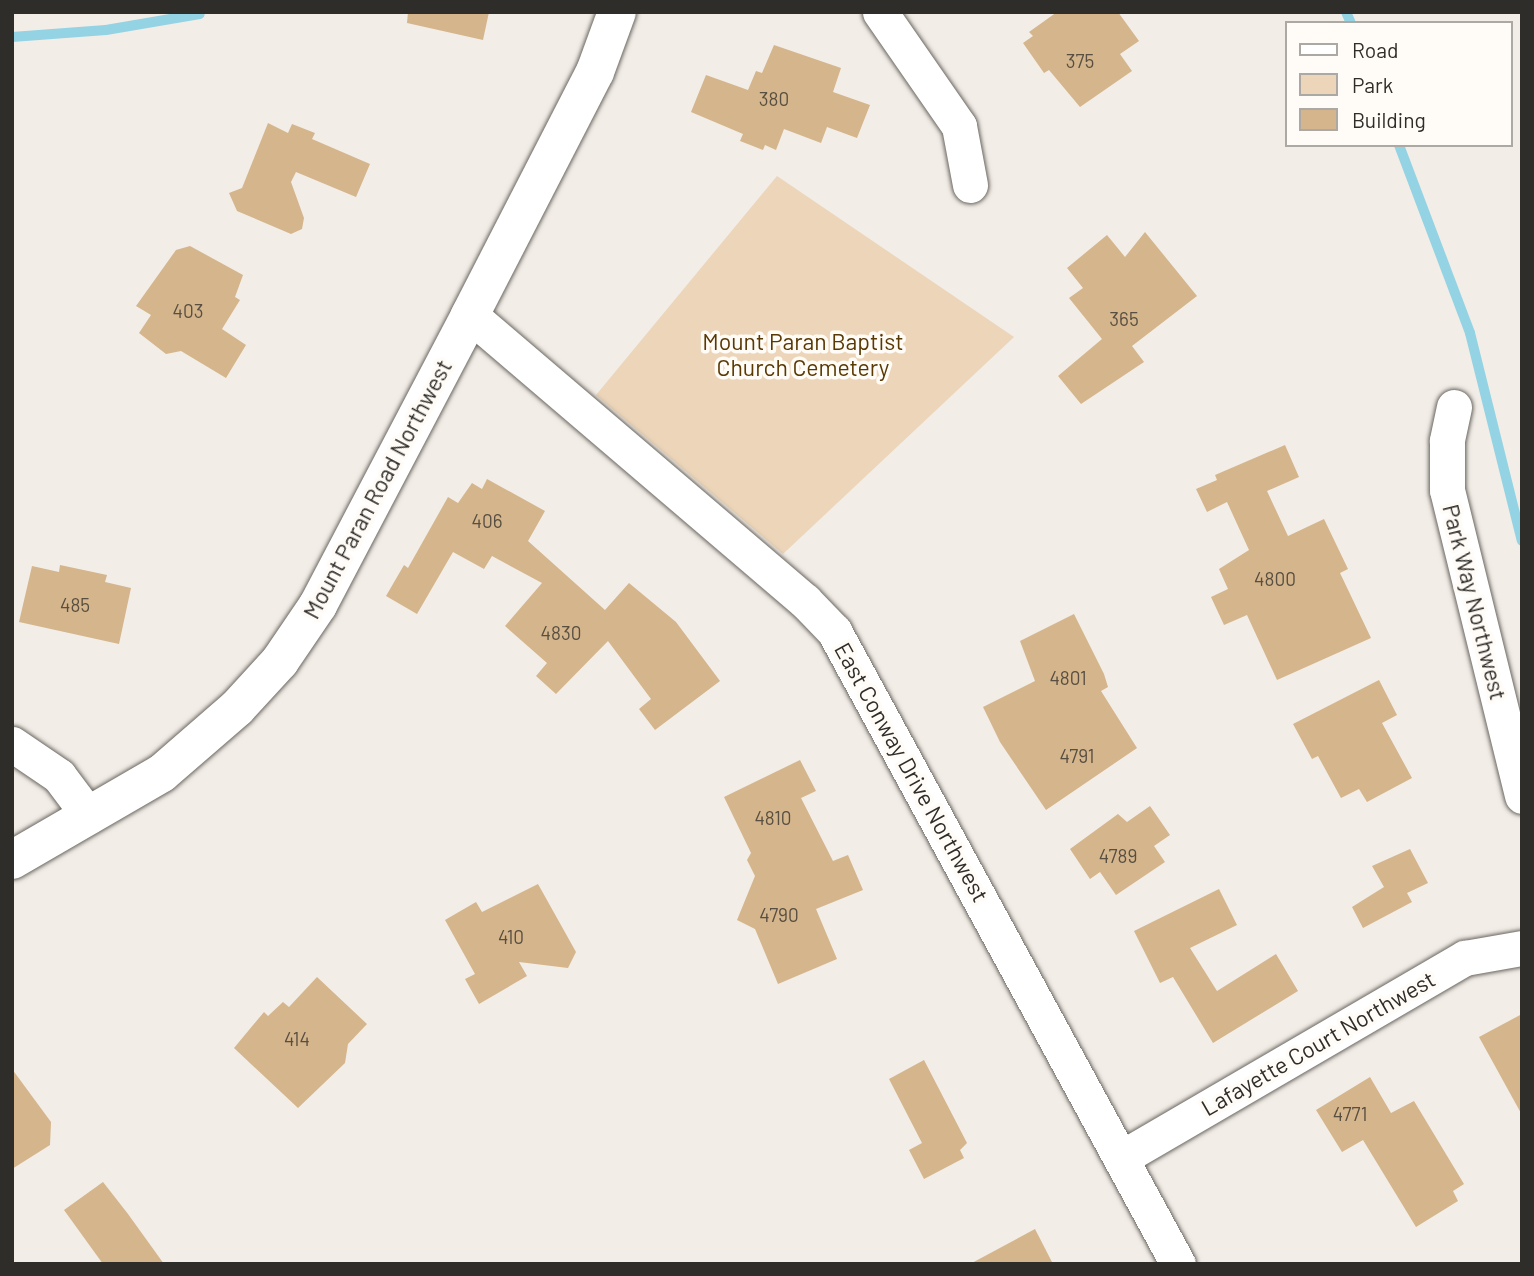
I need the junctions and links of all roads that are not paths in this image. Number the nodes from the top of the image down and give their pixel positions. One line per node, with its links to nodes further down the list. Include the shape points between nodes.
1 (617, 12): 4 (main road, Mount Paran Road Northwest, via 594,72)
2 (880, 12): 3 (street, via 959,126)
3 (970, 185)
4 (470, 314): 8 (main road, Mount Paran Road Northwest, via 318,605 280,661 189,752); 11 (street, East Conway Drive Northwest, via 805,601 834,631)
5 (1454, 407): 7 (street, Park Way Northwest, via 1447,441 1447,490)
6 (12, 744): 8 (street, via 59,776)
7 (1522, 796)
8 (89, 816): 9 (main road, Mount Paran Road Northwest)
9 (12, 860)
10 (1522, 948): 11 (street, Lafayette Court Northwest, via 1465,958)
11 (1121, 1158): 12 (street, East Conway Drive Northwest)
12 (1178, 1264)

